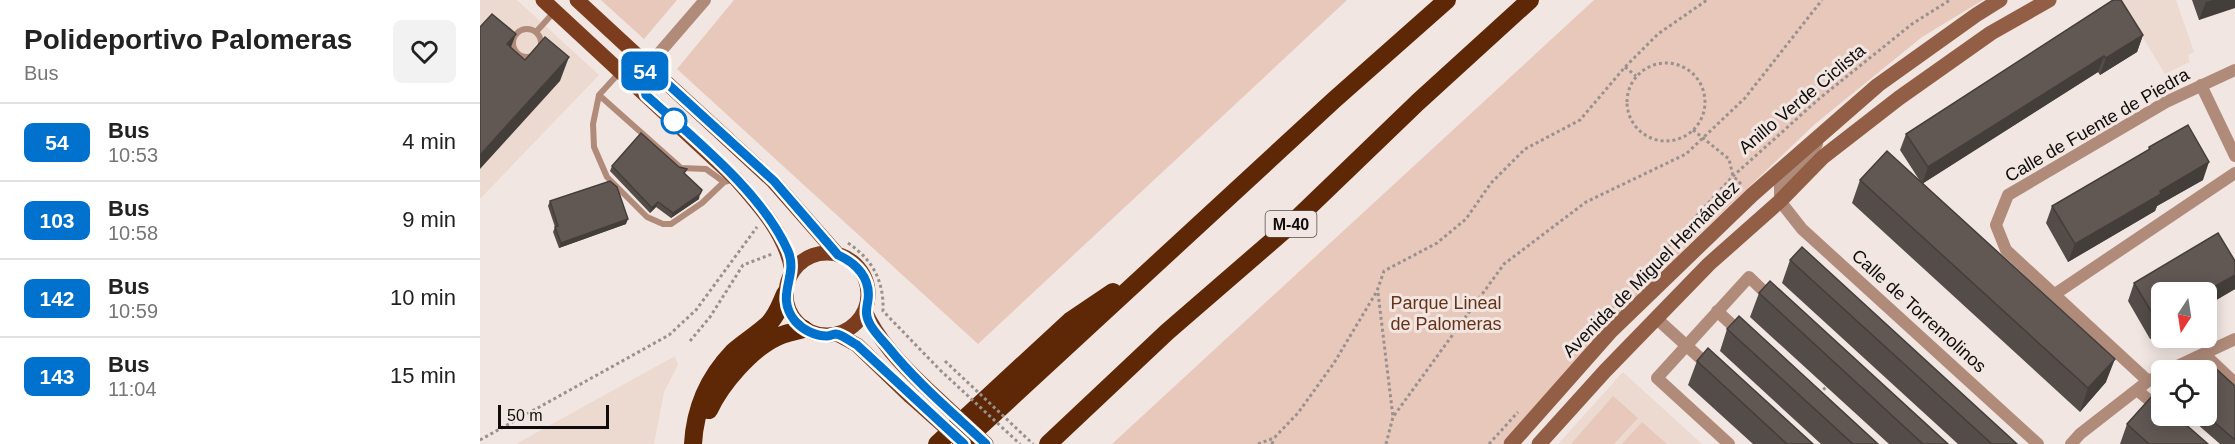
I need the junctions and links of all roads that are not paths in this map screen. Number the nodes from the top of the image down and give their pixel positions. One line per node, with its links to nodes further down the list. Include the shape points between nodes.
1 (543, 0): 8 (main road)
2 (576, 0): 10 (main road)
3 (705, 0): 10 (street)
4 (1447, 0): 22 (highway)
5 (1530, 0): 31 (highway, M-40, via 1286,229)
6 (2000, 0): 16 (street, Avenida de Miguel Hernández, via 1878,85)
7 (2049, 0): 20 (street, Avenida de Miguel Hernández, via 1991,33 1899,98 1823,157)
8 (555, 11): 9 (lane); 12 (main road)
9 (536, 32): 9 (lane, via 523,29 513,38 519,55 537,53 541,40)
10 (648, 66): 15 (street, via 642,84); 21 (main road, via 774,181)
11 (2235, 70): 13 (street, Calle de Fuente de Piedra)
12 (620, 71): 14 (lane); 15 (main road)
13 (2201, 85): 17 (street); 25 (street, Calle de Fuente de Piedra, via 2008,195 1996,225 2006,250)
14 (599, 95): 19 (lane, via 681,168 706,169); 19 (lane, via 593,124 599,163 607,177 647,217 671,224)
15 (646, 95): 19 (main road)
16 (1827, 129): 20 (street, Avenida de Miguel Hernández, via 1803,162 1780,182); 51 (street, Avenida de Miguel Hernández, via 1752,195 1611,332)
17 (2235, 156)
18 (2235, 173): 25 (street)
19 (730, 181): 23 (main road, via 753,197 779,234 789,253)
20 (1780, 201): 29 (street, Avenida de Miguel Hernández); 54 (street, Calle de Torremolinos, via 1802,229)
21 (838, 255): 23 (main road, via 812,255); 26 (main road, via 849,259 864,277 868,288)
22 (1160, 261): 46 (highway, via 1070,321); 47 (highway)
23 (792, 271): 24 (main road)
24 (785, 294): 30 (main road, via 790,314); 44 (highway, via 771,321 734,352 715,375 698,407)
25 (2055, 294): 40 (street, Calle de Fuente de Piedra)
26 (865, 311): 32 (main road, via 854,326); 48 (main road, bridge, via 901,364)
27 (1718, 311): 28 (street, via 1749,278); 34 (street); 35 (street)
28 (1787, 313)
29 (1656, 318): 35 (street); 52 (street, Avenida de Miguel Hernández)
30 (804, 330): 32 (main road, via 820,335); 45 (highway, via 766,342 732,375 709,409)
31 (1167, 332): 49 (highway, M-40); 50 (highway)
32 (837, 334): 47 (main road, bridge, via 857,345)
33 (2235, 339): 36 (street)
34 (1749, 340)
35 (1686, 346): 39 (street); 53 (street, via 1657,378)
36 (2204, 354): 37 (street); 41 (street)
37 (2191, 360)
38 (2151, 380): 40 (street)
39 (1724, 381)
40 (2148, 381): 42 (street)
41 (2235, 382)
42 (2137, 390): 43 (street); 55 (street)
43 (2151, 402)
44 (693, 444)
45 (705, 444)
46 (937, 444)
47 (962, 444)
48 (986, 444)
49 (1048, 444)
50 (1061, 444)
51 (1511, 444)
52 (1539, 444)
53 (1729, 444)
54 (2038, 444)
55 (2072, 444)

